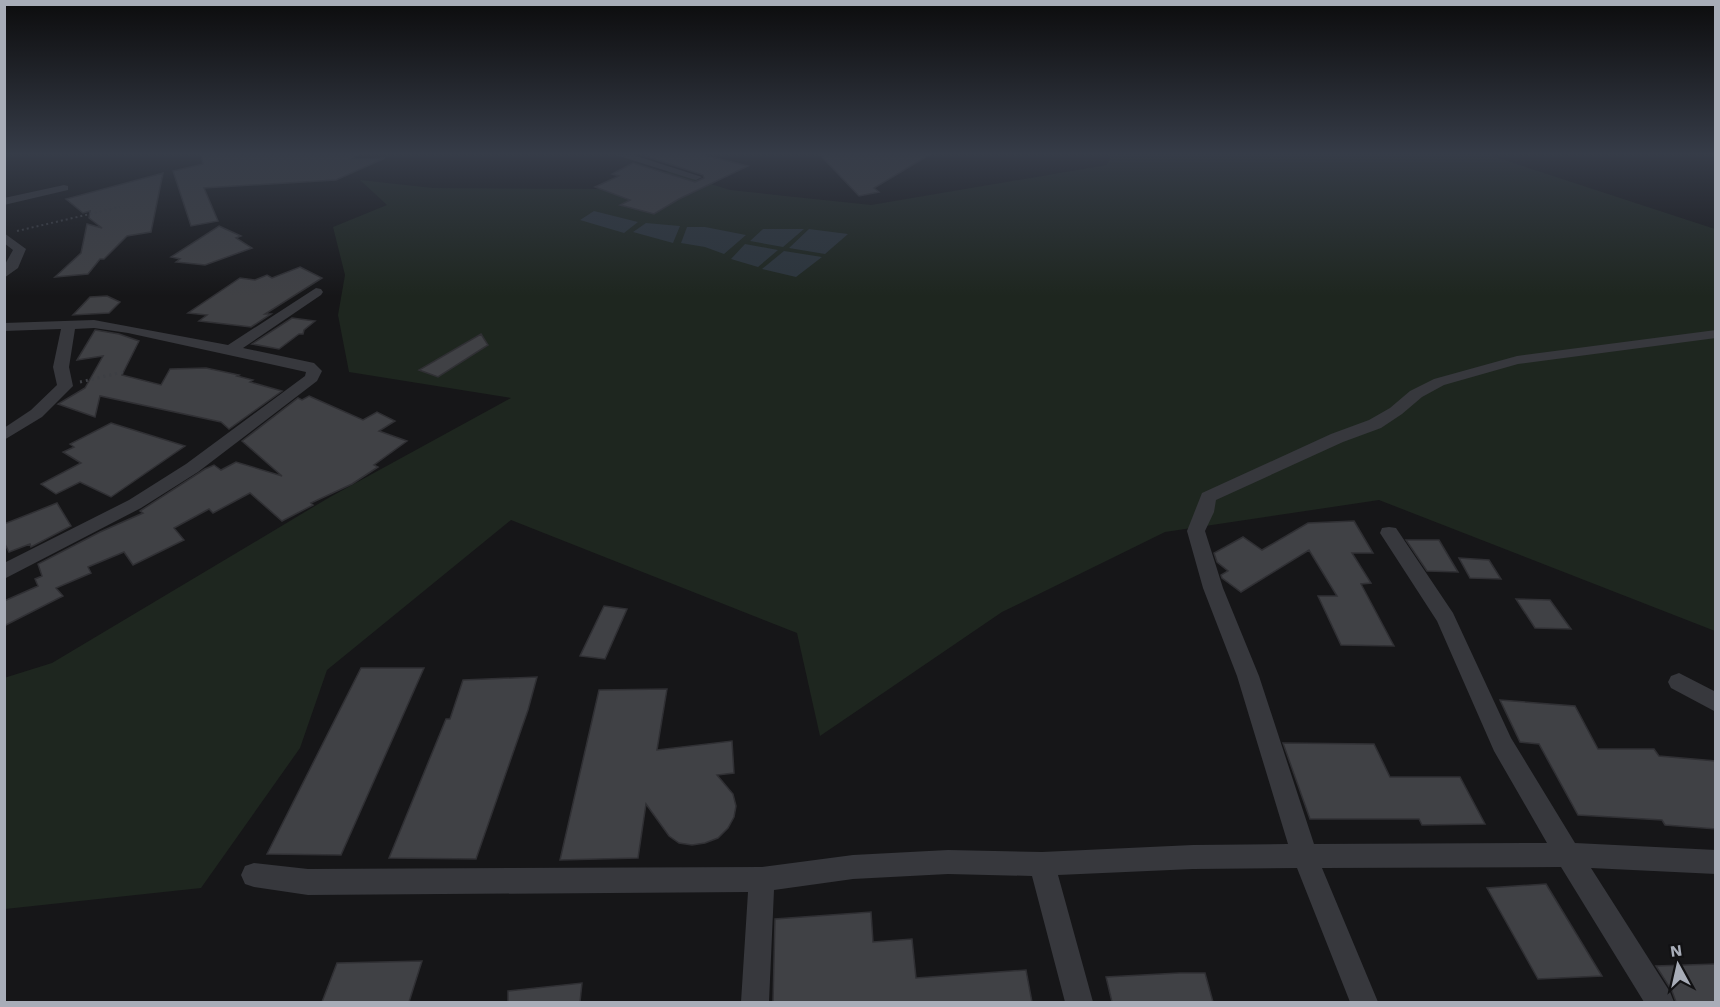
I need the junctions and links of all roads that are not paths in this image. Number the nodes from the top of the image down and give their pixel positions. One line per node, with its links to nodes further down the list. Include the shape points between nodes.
1 (10, 234): 2 (street, via 20,249)
2 (4, 274)
3 (316, 292): 7 (street)
4 (69, 324): 5 (street); 7 (street, via 128,329); 8 (street, via 61,368 65,386 29,421)
5 (4, 327)
6 (1716, 334): 14 (street, via 1517,360 1439,382 1416,393 1375,424 1208,497 1196,531 1213,588 1248,676)
7 (229, 351): 10 (street, via 309,366 314,371 312,378 192,468 135,504)
8 (4, 435)
9 (1389, 533): 13 (street, via 1446,618 1502,744)
10 (4, 572)
11 (1679, 682): 12 (street)
12 (1716, 703)
13 (1568, 855): 14 (street); 15 (street); 22 (street)
14 (1305, 857): 16 (street); 21 (street)
15 (1716, 862)
16 (1042, 864): 18 (street, via 948,862 853,867); 20 (street)
17 (254, 875): 18 (street, via 308,882)
18 (762, 879): 19 (street)
19 (754, 1002)
20 (1079, 1002)
21 (1364, 1002)
22 (1660, 1002)

